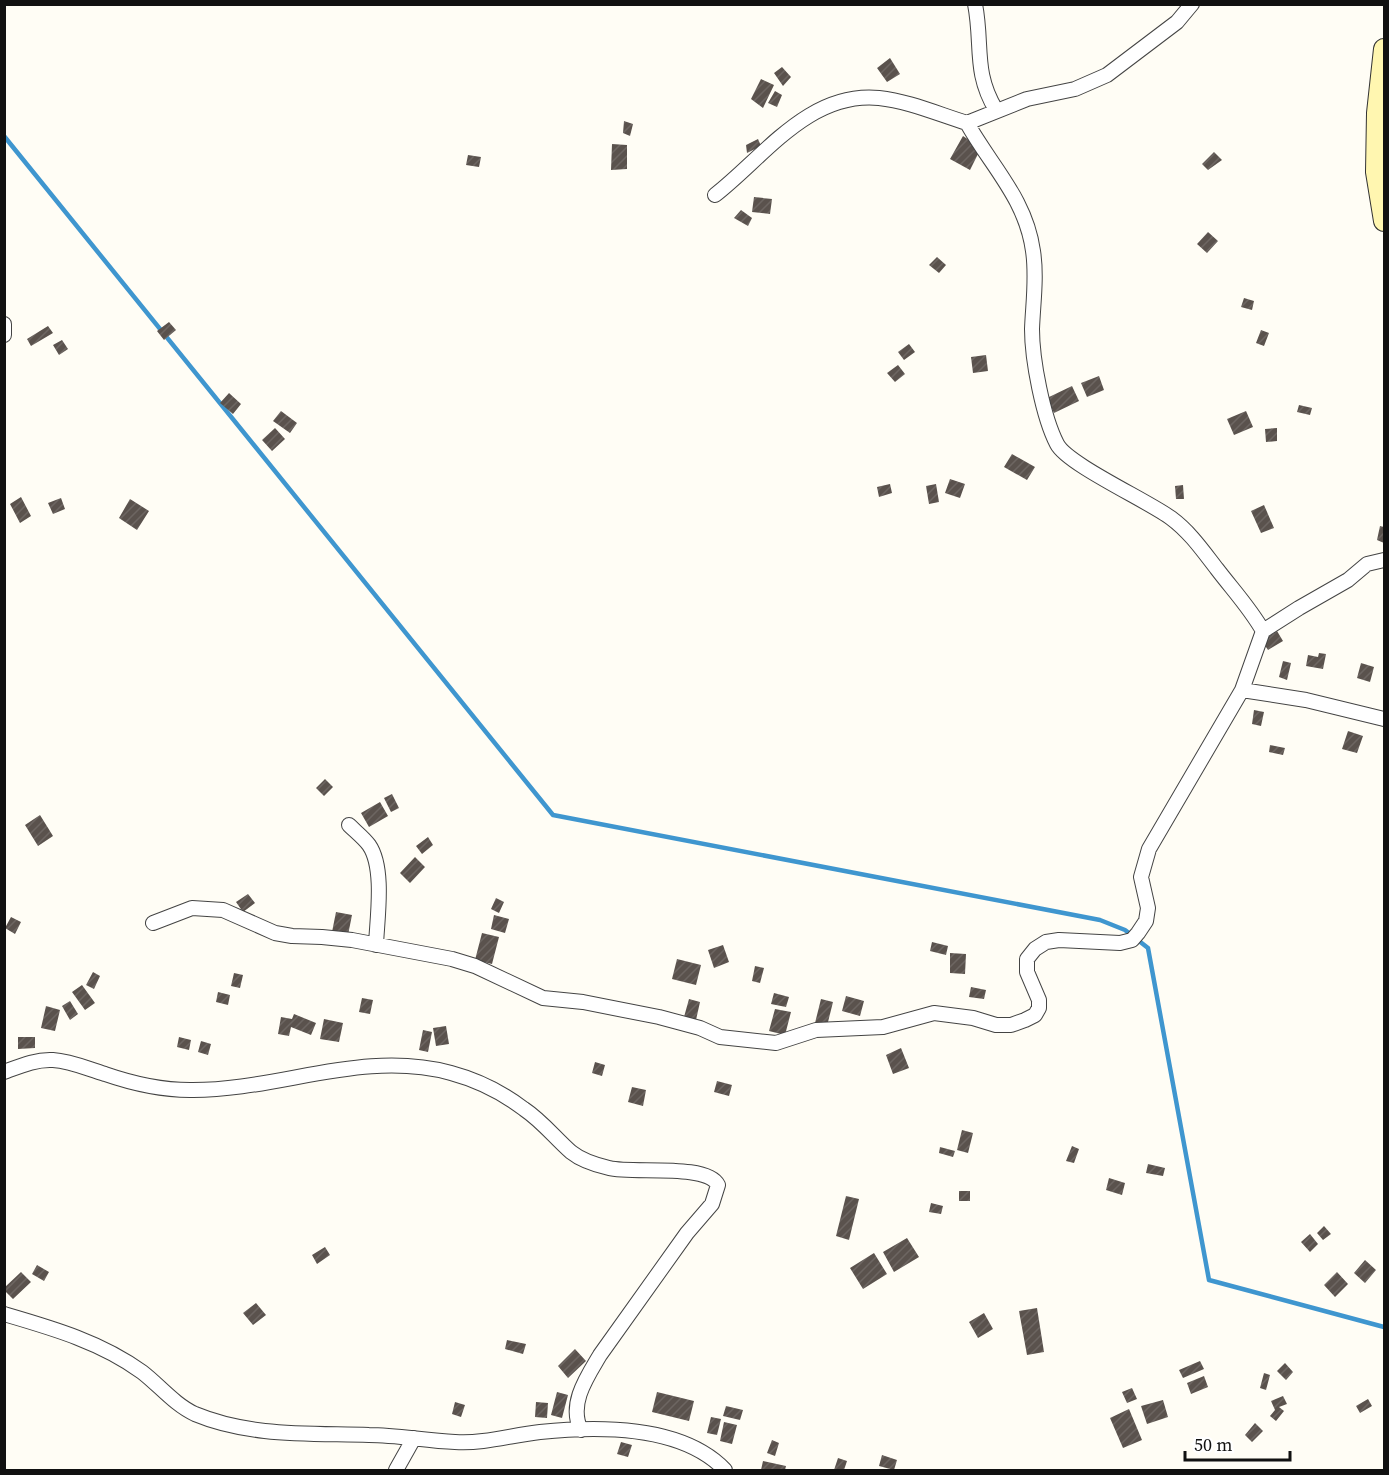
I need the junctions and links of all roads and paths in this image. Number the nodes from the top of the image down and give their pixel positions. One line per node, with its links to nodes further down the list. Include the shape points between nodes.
1 (975, 4): 4 (street, via 982,82)
2 (1192, 4): 4 (street, via 1177,22 1107,75 1075,89)
3 (1384, 49): 7 (street, via 1376,172)
4 (996, 110): 5 (street)
5 (966, 123): 6 (street, via 890,100 842,100 800,120); 11 (street, via 1018,203 1031,240 1034,356 1058,444 1071,458 1182,527 1248,606)
6 (715, 195)
7 (1384, 221)
8 (4, 324): 9 (street)
9 (4, 335)
10 (1384, 560): 11 (street, via 1367,564 1348,580)
11 (1263, 631): 12 (street)
12 (1242, 690): 13 (street, via 1306,700); 16 (street, via 1149,849 1141,877 1148,908 1146,921 1135,936 1120,943 1059,940 1035,949 1027,959 1027,972 1039,1008 1035,1015 1011,1025 934,1013 883,1027 816,1030 776,1043 761,1043 720,1037 659,1017 543,998 475,966)
13 (1384, 719)
14 (349, 825): 16 (street, via 370,846 374,858 379,899)
15 (153, 923): 16 (street, via 192,908 205,908 223,910 275,933)
16 (376, 945)
17 (4, 1072): 19 (street, via 35,1061 52,1060 150,1085 190,1090 352,1068 416,1065 483,1084 524,1108 572,1153 592,1163 612,1169 680,1171 710,1178 718,1185 712,1204 687,1233 590,1372 576,1404)
18 (4, 1314): 20 (street, via 71,1335 117,1356 192,1412 212,1420 272,1432)
19 (580, 1430): 20 (street, via 469,1442); 22 (street, via 659,1435 689,1444)
20 (414, 1438): 21 (street)
21 (396, 1470)
22 (724, 1470)

